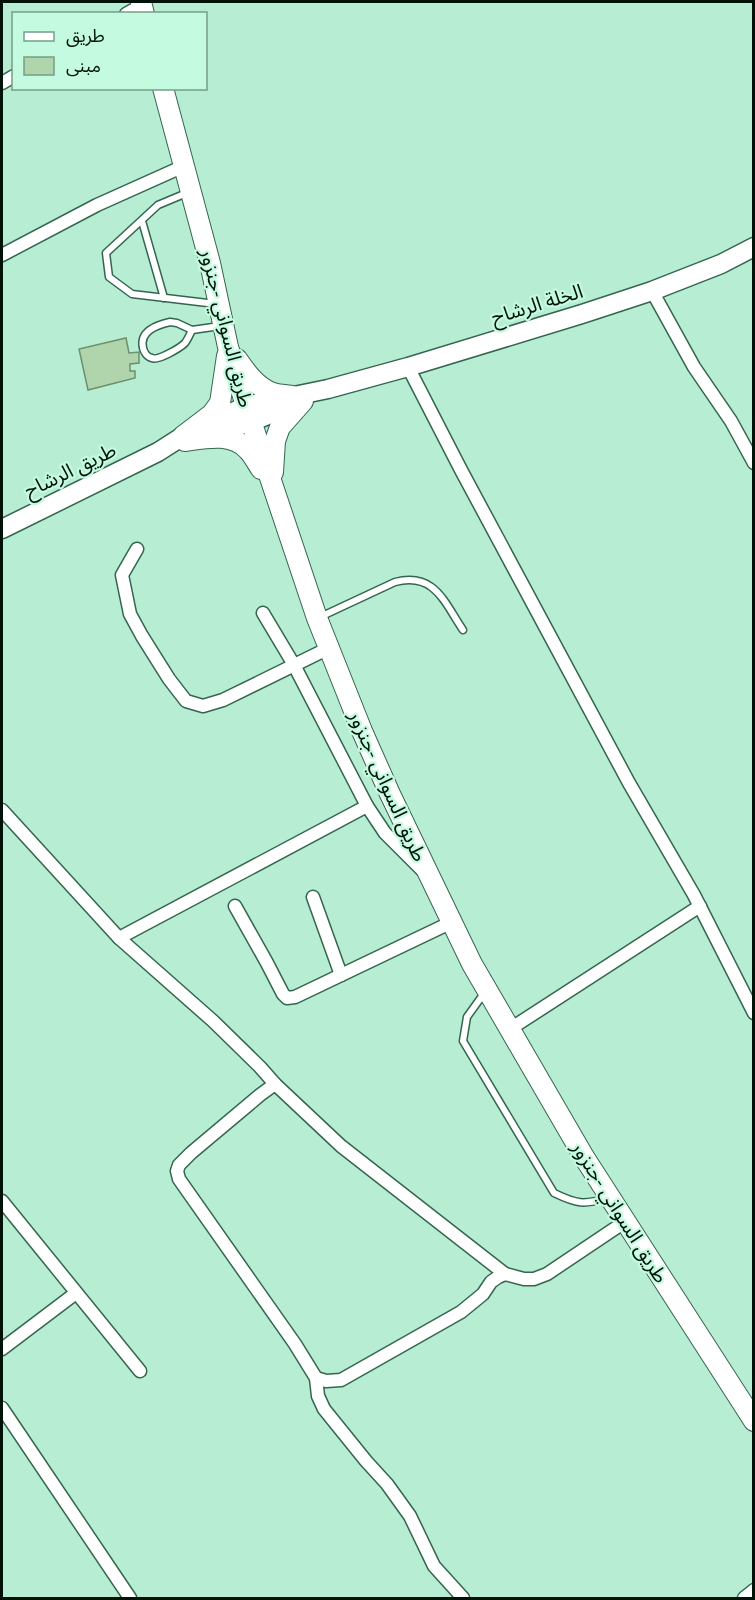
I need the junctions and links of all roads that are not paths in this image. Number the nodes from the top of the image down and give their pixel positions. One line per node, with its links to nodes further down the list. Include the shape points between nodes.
1 (164, 90): 2 (main road, طريق السواني -جنزور)
2 (184, 166): 3 (main road, طريق السواني -جنزور); 6 (street, via 97,205)
3 (191, 191): 4 (lane, via 158,205); 9 (main road, طريق السواني -جنزور)
4 (142, 220): 8 (lane); 8 (lane, via 106,253 109,276 132,294)
5 (753, 248): 7 (main road, الخلة الرشاح)
6 (2, 255)
7 (652, 291): 13 (main road, الخلة الرشاح); 17 (street)
8 (164, 298): 9 (lane)
9 (219, 304): 10 (main road, طريق السواني -جنزور)
10 (224, 325): 11 (lane); 12 (main road, طريق السواني -جنزور)
11 (192, 330): 11 (lane, via 170,322 144,333 143,347 150,358 156,359 187,341)
12 (228, 347): 14 (main road, via 257,384 271,393); 15 (main road, طريق السواني -جنزور); 16 (main road, via 220,403)
13 (408, 367): 14 (main road, الخلة الرشاح); 31 (street)
14 (298, 399): 15 (main road, الخلة الرشاح); 18 (main road, via 275,441)
15 (249, 414): 16 (main road, طريق الرشاح); 18 (main road, طريق السواني -جنزور)
16 (184, 439): 18 (main road, via 238,441); 19 (main road, طريق الرشاح)
17 (753, 463)
18 (275, 490): 22 (main road, طريق السواني -جنزور)
19 (2, 529)
20 (137, 549): 25 (street, via 122,575 130,614 186,700 203,706 224,700)
21 (263, 613): 25 (street)
22 (317, 618): 23 (lane, via 407,579 424,582 438,591); 24 (main road, طريق السواني -جنزور)
23 (463, 630)
24 (329, 648): 25 (street); 28 (main road, طريق السواني -جنزور, via 373,756)
25 (294, 665): 26 (street)
26 (367, 806): 28 (street, via 385,833); 33 (street)
27 (2, 810): 33 (street)
28 (430, 877): 32 (main road, طريق السواني -جنزور)
29 (314, 897): 34 (street)
30 (235, 906): 34 (street, via 287,998)
31 (700, 906): 36 (street); 37 (street)
32 (452, 922): 34 (street); 35 (main road, طريق السواني -جنزور)
33 (119, 938): 38 (street)
34 (341, 975)
35 (487, 989): 37 (main road, طريق السواني -جنزور); 39 (lane, via 467,1017 463,1041 469,1052 554,1193 574,1203)
36 (753, 1013)
37 (510, 1029): 39 (main road, طريق السواني -جنزور)
38 (275, 1084): 42 (street, via 341,1146); 46 (street, via 200,1145 179,1165 177,1172)
39 (611, 1198): 41 (main road, طريق السواني -جنزور)
40 (2, 1201): 43 (street)
41 (626, 1221): 42 (street, via 547,1274 534,1279); 48 (main road, طريق السواني -جنزور)
42 (505, 1274): 46 (street, via 491,1282 461,1312 341,1380)
43 (76, 1293): 44 (street); 45 (street)
44 (2, 1349)
45 (140, 1371)
46 (316, 1378): 51 (street, via 324,1409 387,1484 410,1516 434,1566)
47 (2, 1408): 50 (street)
48 (753, 1421)
49 (753, 1590): 52 (street)
50 (130, 1599)
51 (463, 1599)
52 (744, 1599)

